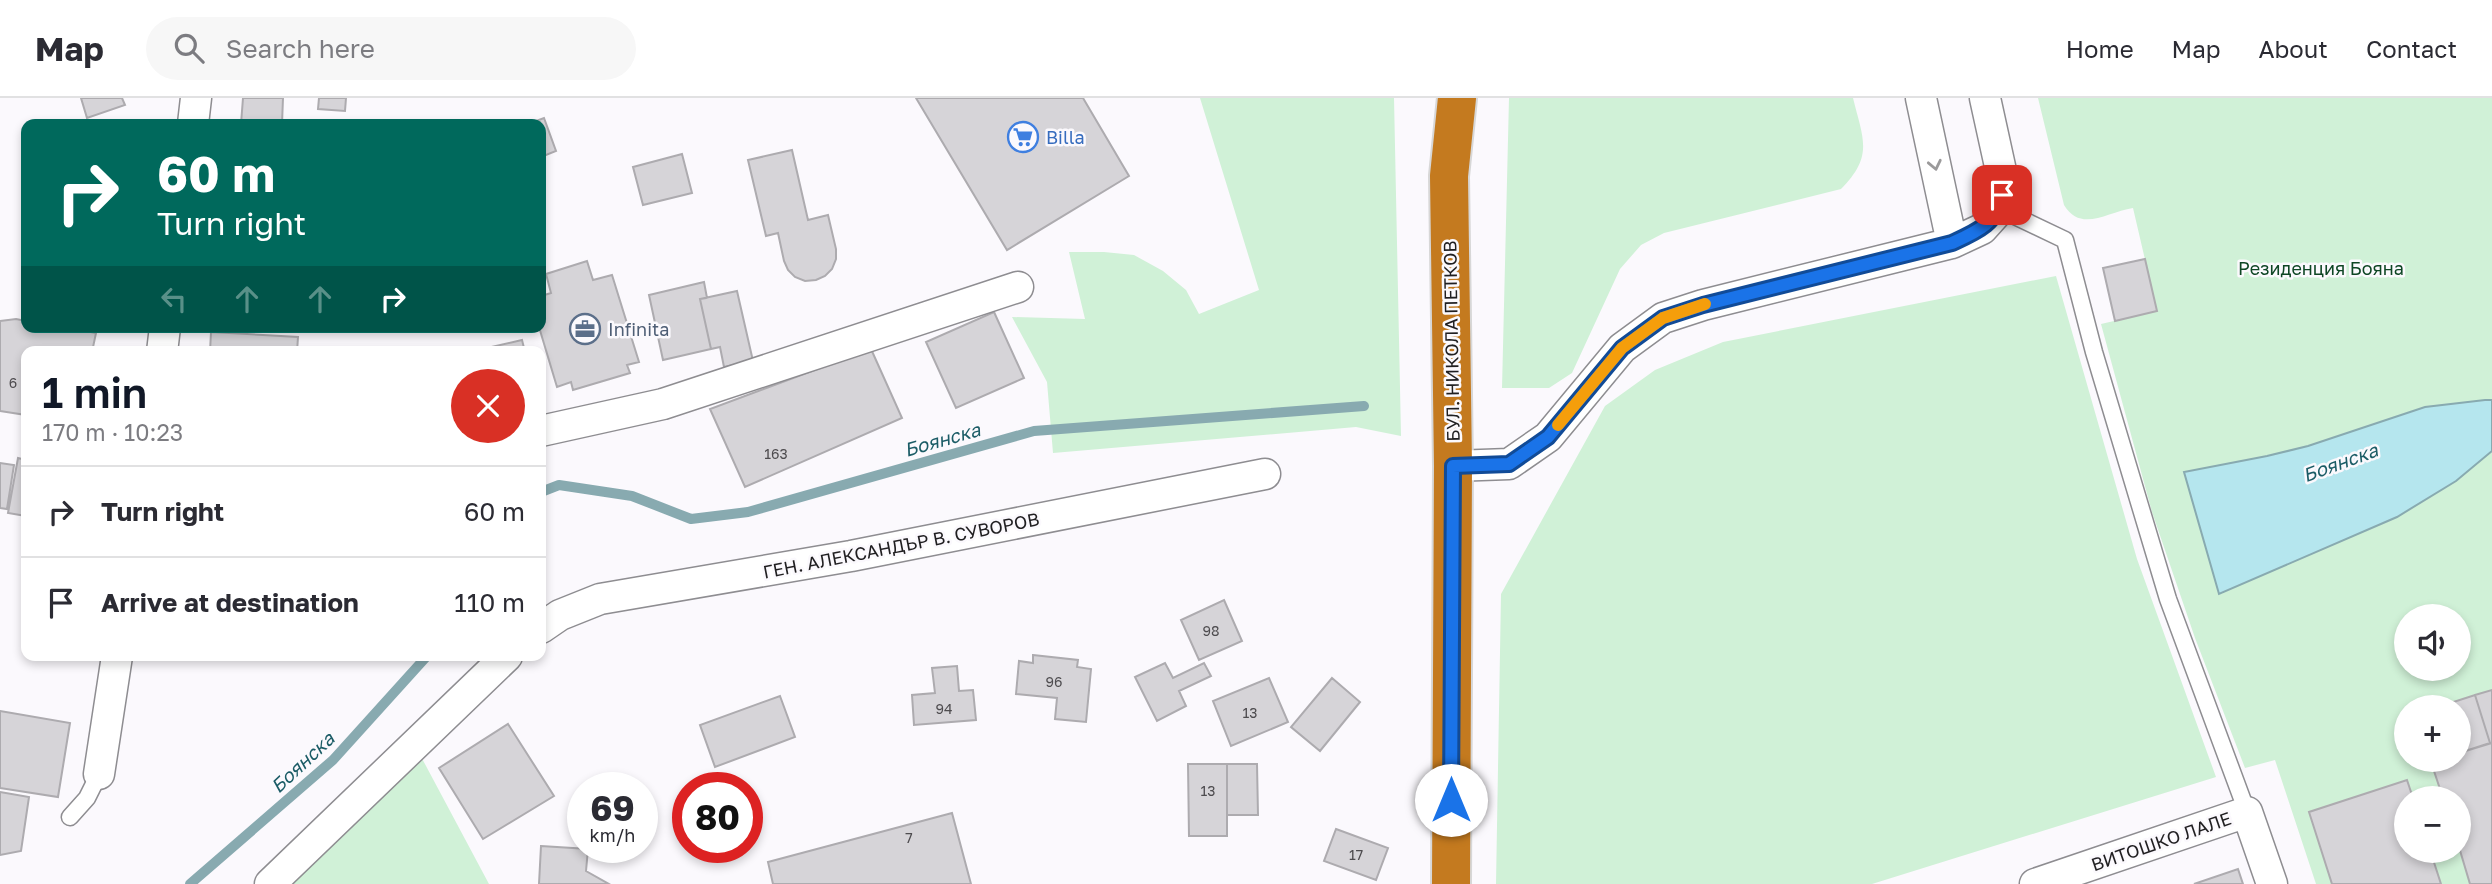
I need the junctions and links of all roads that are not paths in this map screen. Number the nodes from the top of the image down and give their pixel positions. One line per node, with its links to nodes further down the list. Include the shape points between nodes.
1 (197, 98): 6 (street)
2 (1432, 98): 7 (highway, БУЛ. НИКОЛА ПЕТКОВ)
3 (1457, 98): 7 (highway, БУЛ. НИКОЛА ПЕТКОВ)
4 (1921, 98): 9 (street, one-way to 9)
5 (1985, 98): 8 (street, via 2003,180)
6 (194, 119)
7 (1449, 176): 12 (highway, БУЛ. НИКОЛА ПЕТКОВ)
8 (2000, 209): 9 (street, via 1982,229); 18 (lane, via 2065,240 2168,600)
9 (1952, 243): 12 (street, via 1663,318 1622,348 1548,437 1509,464)
10 (1018, 287): 11 (street, via 663,404)
11 (546, 430)
12 (1453, 466): 21 (highway, БУЛ. НИКОЛА ПЕТКОВ)
13 (1265, 474): 14 (street, ГЕН. АЛЕКСАНДЪР В. СУВОРОВ, via 851,556 600,599)
14 (546, 625)
15 (116, 661): 17 (street)
16 (502, 661): 20 (street)
17 (99, 774): 19 (lane)
18 (2248, 812): 22 (street, ВИТОШКО ЛАЛЕ); 23 (street)
19 (70, 817)
20 (270, 884)
21 (1451, 884)
22 (2035, 884)
23 (2272, 884)

